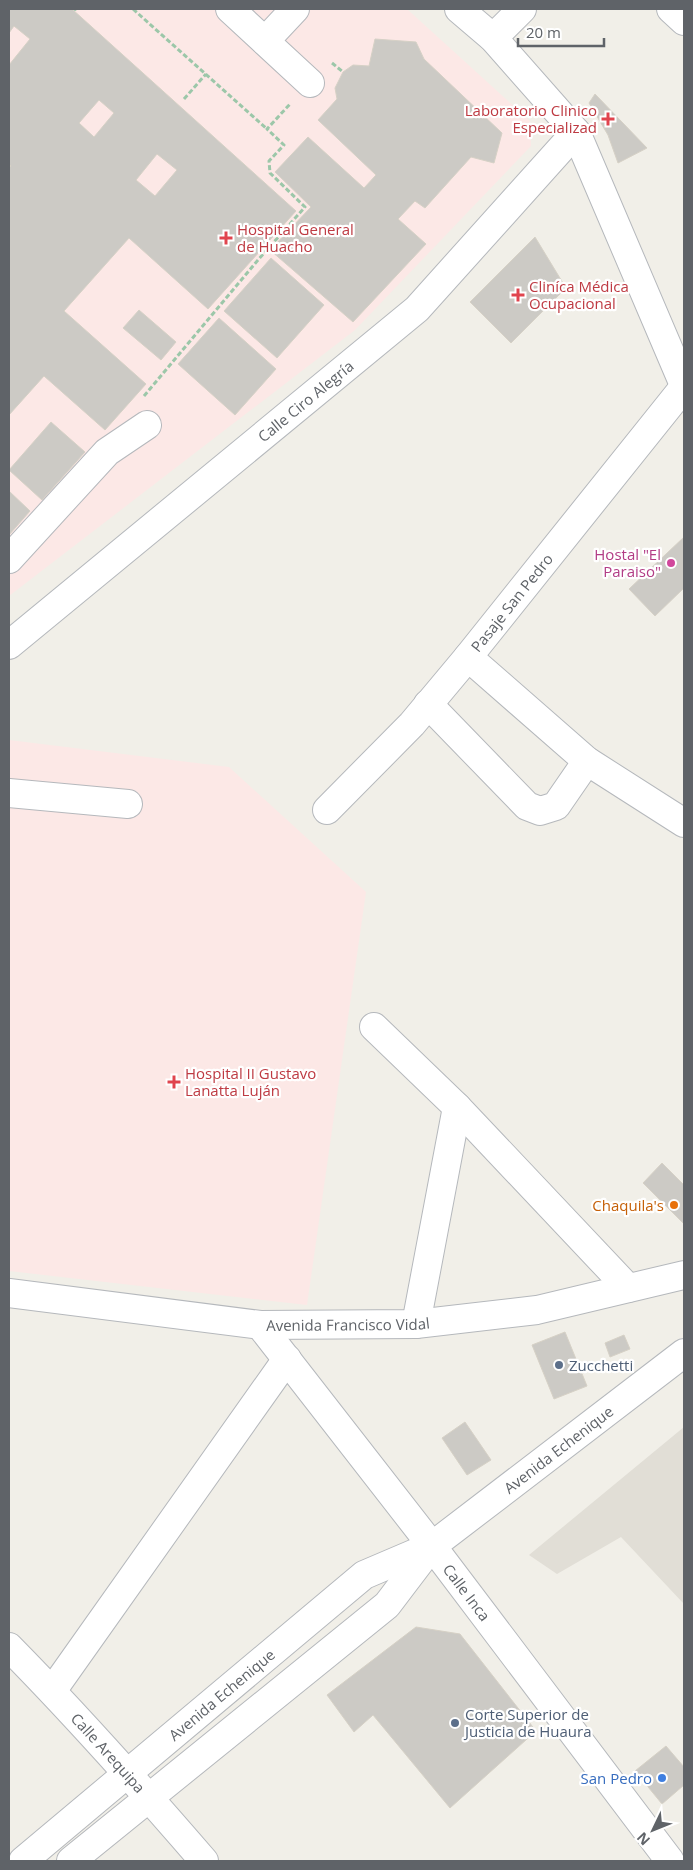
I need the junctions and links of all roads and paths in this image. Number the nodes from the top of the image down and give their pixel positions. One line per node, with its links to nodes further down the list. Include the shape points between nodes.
1 (133, 9): 11 (path)
2 (230, 9): 9 (street)
3 (295, 9): 9 (street)
4 (459, 9): 8 (street)
5 (522, 9): 8 (street)
6 (671, 9): 7 (street)
7 (684, 21)
8 (493, 38): 15 (street)
9 (265, 41): 12 (street)
10 (343, 72): 12 (path, via 330,61)
11 (206, 74): 13 (path); 14 (path)
12 (310, 83): 14 (path)
13 (184, 99)
14 (267, 129): 17 (path, via 284,145 269,161 270,173 305,207 142,400)
15 (576, 132): 16 (street); 19 (street, Calle Ciro Alegría, via 417,309)
16 (684, 386): 20 (street, Pasaje San Pedro)
17 (147, 426): 18 (street, via 107,452)
18 (9, 559)
19 (9, 645)
20 (468, 657): 21 (street, Pasaje San Pedro); 22 (street)
21 (428, 704): 22 (street, via 526,806 540,811 556,806); 25 (street, Pasaje San Pedro)
22 (587, 761): 26 (street)
23 (9, 792): 24 (street)
24 (128, 804)
25 (327, 810)
26 (684, 823)
27 (374, 1027): 28 (street)
28 (457, 1107): 30 (street); 32 (street)
29 (684, 1275): 30 (street, Avenida Francisco Vidal)
30 (628, 1288): 32 (street, Avenida Francisco Vidal, via 538,1310)
31 (9, 1293): 33 (street, Avenida Francisco Vidal)
32 (416, 1324): 33 (street, Avenida Francisco Vidal)
33 (260, 1325): 35 (street, Calle Inca)
34 (684, 1353): 36 (street, Avenida Echenique)
35 (287, 1359): 36 (street, Calle Inca); 38 (street)
36 (432, 1546): 39 (street, Avenida Echenique, via 364,1574); 40 (street, Avenida Echenique, via 388,1605); 44 (street, Calle Inca)
37 (9, 1647): 38 (street, Calle Arequipa)
38 (52, 1691): 39 (street, Calle Arequipa)
39 (128, 1773): 40 (street, Calle Arequipa); 41 (street, Avenida Echenique)
40 (149, 1797): 42 (street, Avenida Echenique); 43 (street, Calle Arequipa)
41 (23, 1861)
42 (71, 1861)
43 (204, 1861)
44 (670, 1861)

